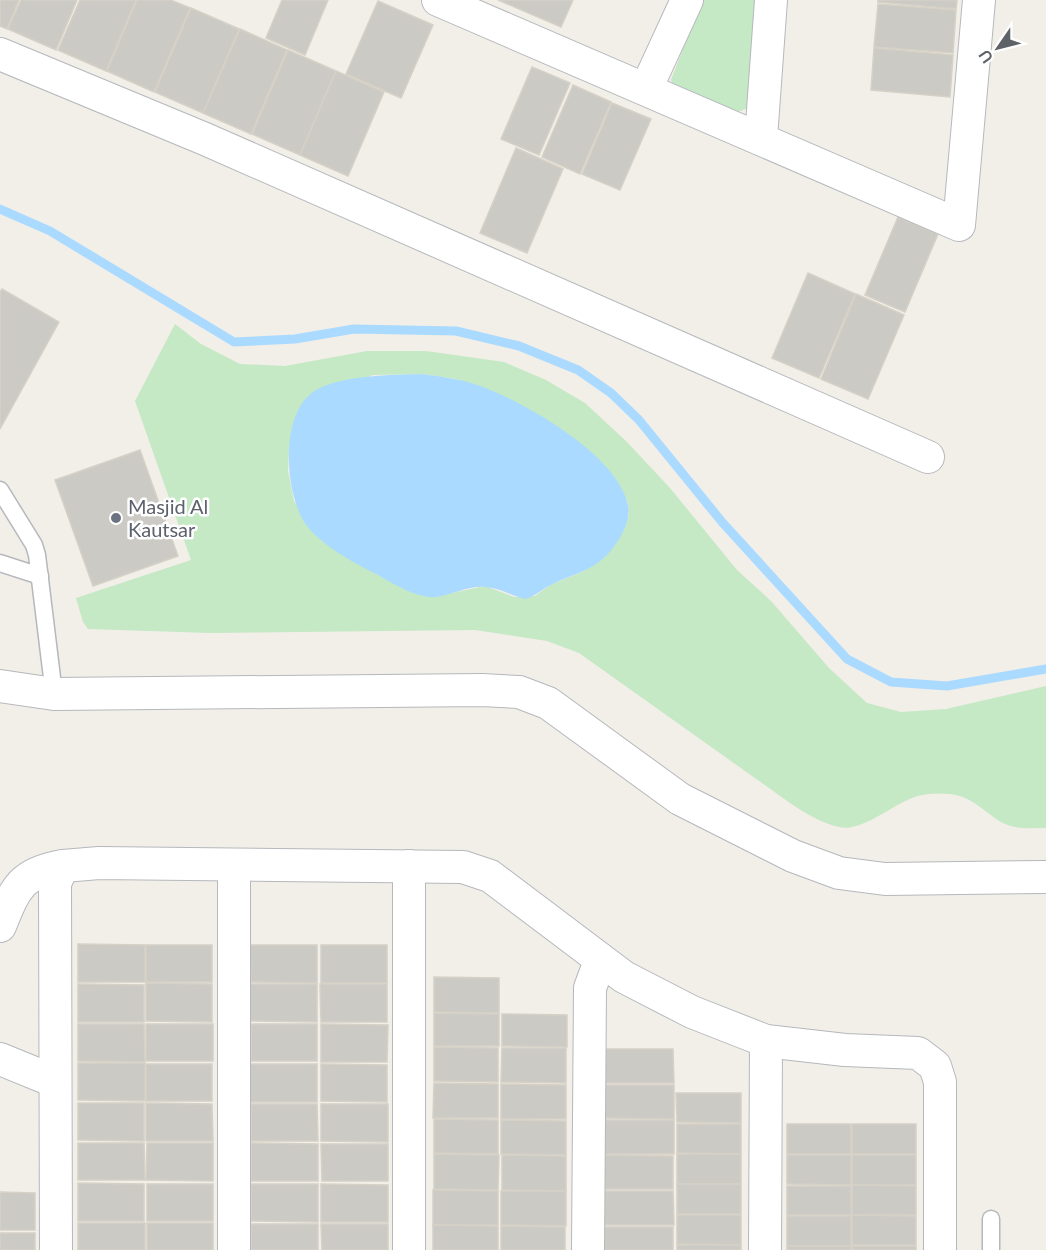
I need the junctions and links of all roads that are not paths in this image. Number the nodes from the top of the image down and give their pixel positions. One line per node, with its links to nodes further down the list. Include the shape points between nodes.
1 (687, 0): 6 (street)
2 (771, 0): 7 (street)
3 (979, 0): 7 (street, via 959,225)
4 (453, 3): 6 (street)
5 (0, 54): 8 (street, via 205,139)
6 (646, 89): 7 (street)
7 (761, 138)
8 (928, 457)
9 (0, 490): 11 (lane, via 34,545)
10 (0, 563): 11 (lane)
11 (40, 576): 13 (lane)
12 (0, 686): 13 (street)
13 (54, 694): 17 (street, via 519,692 548,703 680,799 793,856 839,873 885,879)
14 (234, 865): 15 (street); 16 (street); 25 (street)
15 (63, 866): 18 (street, via 31,874 16,888); 22 (street, via 55,883)
16 (409, 866): 19 (street, via 463,867 490,876); 26 (street)
17 (1046, 877)
18 (0, 926)
19 (600, 961): 20 (street, via 656,995); 27 (street, via 590,988)
20 (766, 1041): 28 (street); 29 (street, via 845,1050 908,1051 935,1066 940,1089)
21 (0, 1059): 22 (street)
22 (54, 1081): 24 (street)
23 (991, 1219): 30 (lane)
24 (56, 1250)
25 (234, 1250)
26 (409, 1250)
27 (588, 1250)
28 (765, 1250)
29 (940, 1250)
30 (991, 1250)

